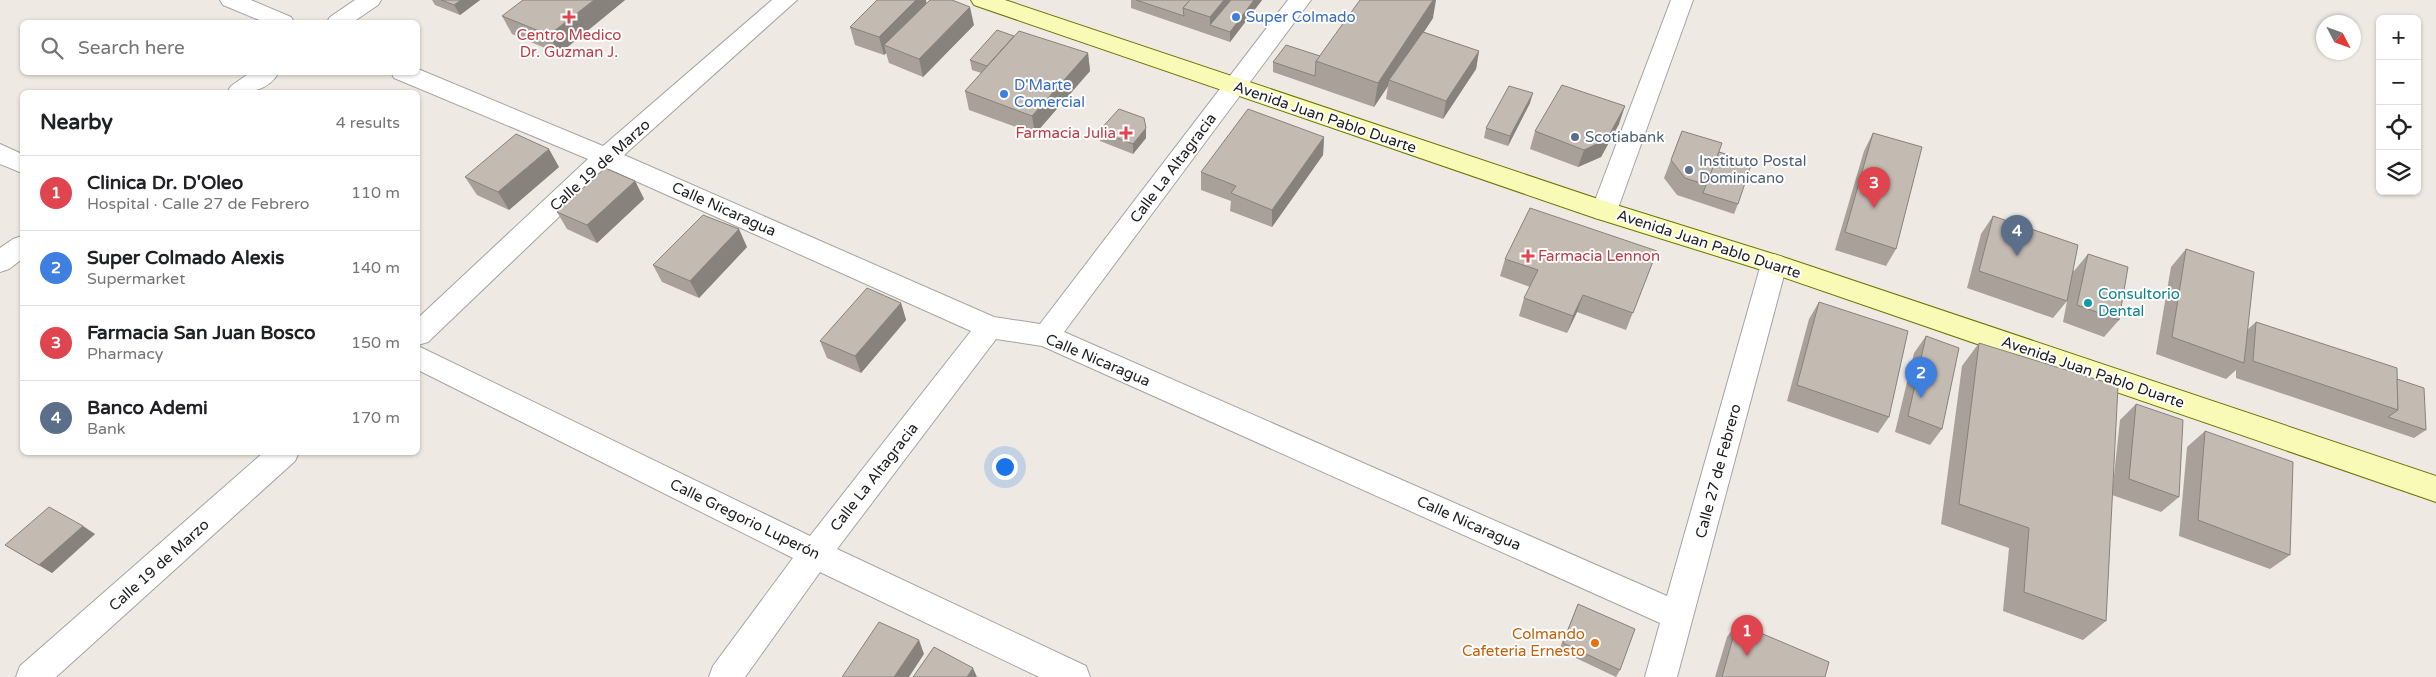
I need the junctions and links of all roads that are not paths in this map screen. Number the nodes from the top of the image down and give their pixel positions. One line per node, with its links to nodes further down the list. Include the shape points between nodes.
1 (231, 0): 7 (street)
2 (370, 0): 8 (street)
3 (786, 0): 14 (street, Calle 19 de Marzo)
4 (982, 0): 11 (main road, Avenida Juan Pablo Duarte)
5 (1300, 0): 11 (street, Calle La Altagracia)
6 (1682, 0): 16 (street)
7 (278, 20)
8 (341, 20)
9 (264, 75): 12 (street)
10 (409, 75): 14 (street, Calle Nicaragua)
11 (1235, 87): 16 (main road, Avenida Juan Pablo Duarte); 22 (street, Calle La Altagracia)
12 (242, 90)
13 (0, 153): 15 (street)
14 (606, 157): 20 (street, Calle Nicaragua); 21 (street, Calle 19 de Marzo)
15 (20, 163)
16 (1604, 211): 19 (main road, Avenida Juan Pablo Duarte)
17 (20, 247): 18 (street)
18 (0, 262)
19 (1774, 264): 25 (main road, Avenida Juan Pablo Duarte); 27 (street, Calle 27 de Febrero)
20 (990, 327): 22 (street, Calle Nicaragua); 26 (street, Calle La Altagracia)
21 (420, 332)
22 (1046, 336): 27 (street, Calle Nicaragua)
23 (420, 358): 26 (street, Calle Gregorio Luperón)
24 (282, 455): 28 (street, Calle 19 de Marzo)
25 (2436, 489)
26 (815, 554): 29 (street, Calle La Altagracia); 30 (street, Calle Gregorio Luperón)
27 (1678, 616): 31 (street, Calle 27 de Febrero)
28 (32, 677)
29 (725, 677)
30 (1074, 677)
31 (1661, 677)

